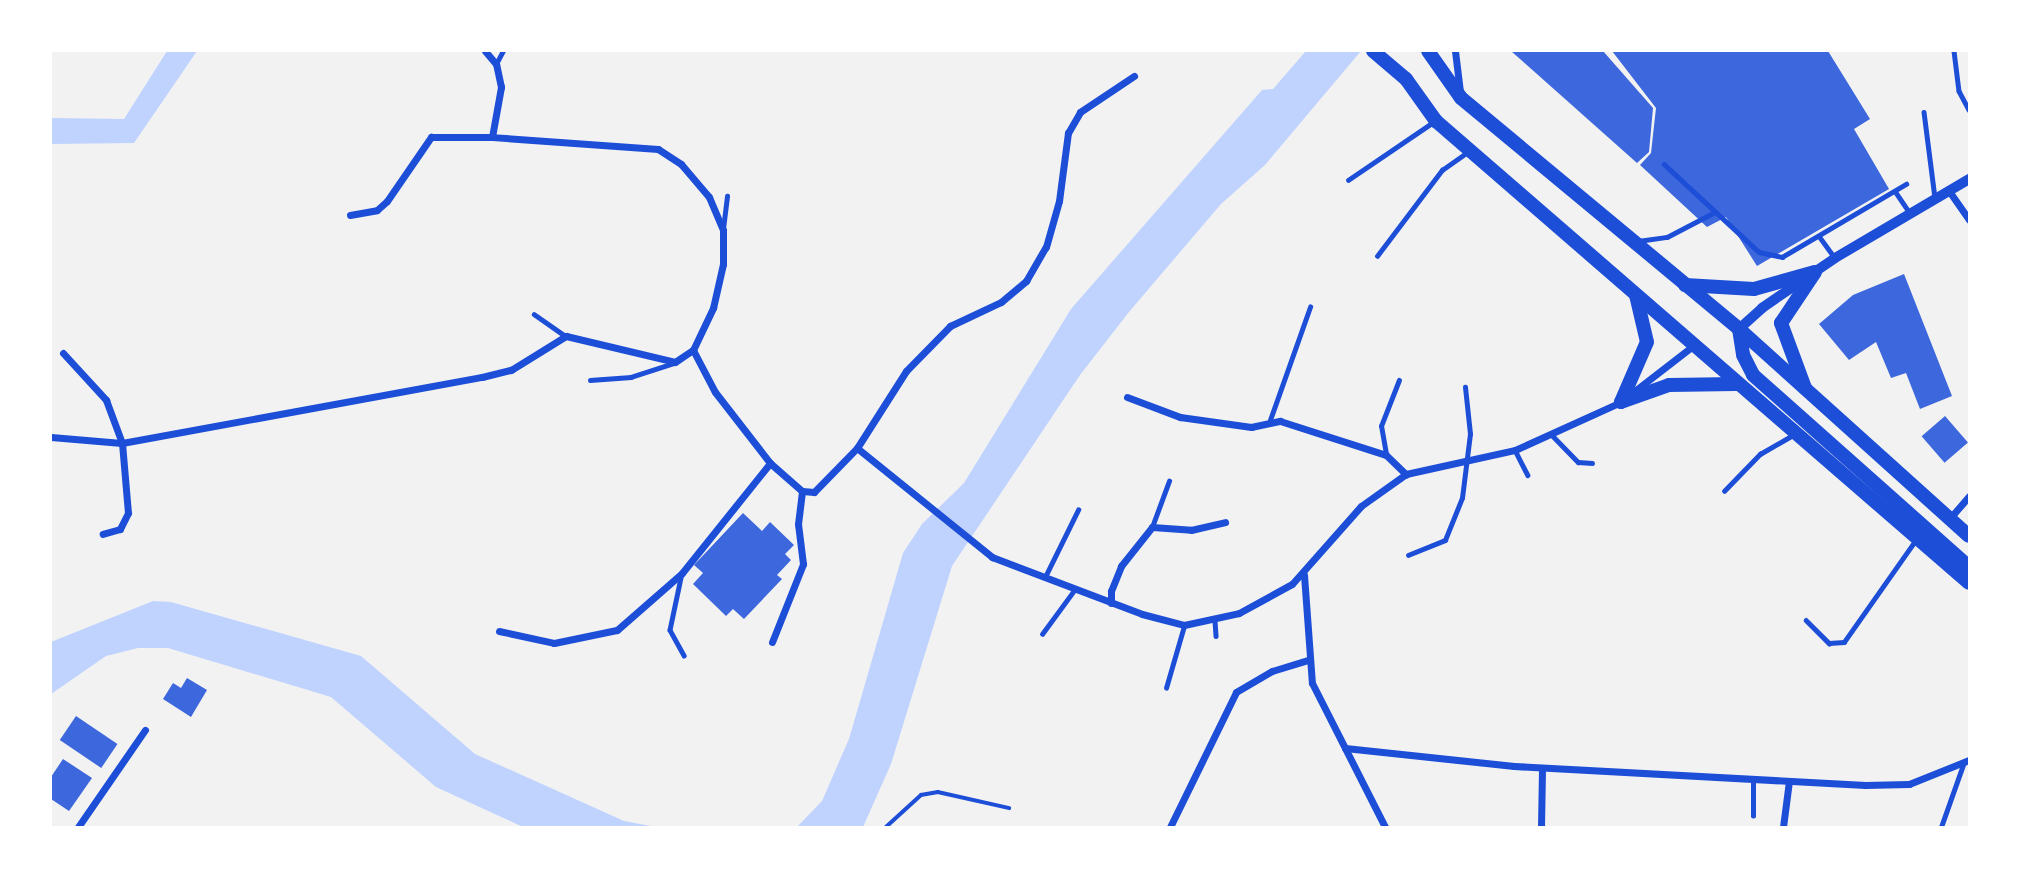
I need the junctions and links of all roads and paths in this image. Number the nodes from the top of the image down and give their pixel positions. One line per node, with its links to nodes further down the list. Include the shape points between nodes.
1 (485, 51): 7 (street)
2 (503, 51): 7 (lane)
3 (1373, 51): 12 (highway, via 1406,79)
4 (1429, 51): 9 (highway)
5 (1455, 51): 9 (street)
6 (1954, 51): 10 (lane, via 1959,92)
7 (496, 64): 13 (street, via 501,87)
8 (1134, 76): 55 (street, via 1080,112 1068,133 1059,201 1046,247 1026,281 1000,302 950,326 906,370)
9 (1461, 98): 29 (highway)
10 (1969, 110)
11 (1924, 112): 22 (lane)
12 (1436, 121): 14 (highway); 17 (lane)
13 (492, 137): 25 (street, via 431,137 387,201 377,210); 27 (street, via 662,150 681,164 709,197)
14 (1470, 150): 30 (lane, via 1442,170); 34 (highway)
15 (1664, 164): 23 (lane)
16 (1969, 179): 20 (street)
17 (1348, 180)
18 (1906, 184): 19 (lane)
19 (1895, 191): 24 (lane); 28 (lane)
20 (1949, 191): 22 (street); 26 (street)
21 (727, 196): 27 (lane)
22 (1935, 199): 24 (street)
23 (1715, 212): 28 (lane, via 1759,253 1782,257); 29 (lane, via 1667,237)
24 (1910, 213): 31 (street)
25 (350, 215)
26 (1969, 220)
27 (723, 230): 40 (street, via 723,264 713,307)
28 (1819, 236): 31 (lane)
29 (1630, 242): 33 (highway)
30 (1377, 256)
31 (1835, 258): 32 (street)
32 (1815, 272): 33 (highway, via 1754,289); 37 (street); 47 (highway, via 1781,323)
33 (1681, 284): 37 (highway)
34 (1635, 292): 39 (highway); 49 (highway, via 1647,342)
35 (1310, 307): 50 (lane)
36 (534, 314): 38 (lane)
37 (1739, 329): 47 (highway); 75 (highway, via 1743,355 1753,375)
38 (566, 336): 42 (street); 54 (street, via 501,373)
39 (1694, 345): 45 (highway); 49 (street)
40 (693, 349): 42 (street); 59 (street, via 715,393)
41 (63, 353): 54 (street, via 106,400)
42 (675, 362): 43 (lane, via 631,377)
43 (590, 380)
44 (1399, 380): 57 (lane, via 1381,426)
45 (1737, 384): 49 (highway, via 1669,385); 52 (highway)
46 (1465, 387): 58 (lane)
47 (1807, 392): 68 (highway)
48 (1127, 397): 50 (street, via 1180,417 1251,427)
49 (1621, 402): 51 (street)
50 (1270, 421): 57 (street)
51 (1551, 434): 56 (street); 60 (lane, via 1577,462)
52 (1793, 435): 65 (lane, via 1760,454); 73 (highway)
53 (51, 438): 54 (street)
54 (122, 443): 71 (street, via 128,513 120,529)
55 (857, 448): 64 (street, via 820,488); 78 (street, via 992,557)
56 (1515, 450): 58 (street); 62 (lane)
57 (1386, 455): 61 (street)
58 (1468, 462): 61 (street); 74 (lane, via 1462,498 1445,540)
59 (770, 463): 64 (street); 76 (street)
60 (1592, 463)
61 (1406, 474): 77 (street, via 1361,506)
62 (1528, 475)
63 (1169, 481): 70 (lane)
64 (802, 491): 88 (street, via 798,524 803,564)
65 (1724, 491)
66 (1969, 496): 68 (street)
67 (1078, 510): 78 (lane)
68 (1949, 518): 72 (highway)
69 (1224, 522): 70 (street, via 1191,530)
70 (1152, 527): 81 (street, via 1118,572)
71 (103, 534)
72 (1969, 536)
73 (1918, 538): 79 (highway); 82 (lane, via 1844,642 1829,643)
74 (1408, 555)
75 (1969, 567)
76 (682, 572): 85 (street, via 617,630 554,643); 89 (lane, via 670,630)
77 (1304, 575): 83 (street, via 1250,608); 90 (street)
78 (1045, 578): 80 (street)
79 (1969, 583)
80 (1075, 589): 81 (street); 86 (lane)
81 (1111, 603): 84 (street)
82 (1806, 620)
83 (1215, 621): 84 (street); 87 (lane)
84 (1184, 625): 91 (lane, via 1180,652)
85 (499, 631)
86 (1042, 634)
87 (1216, 636)
88 (772, 642)
89 (684, 655)
90 (1308, 660): 93 (street, via 1312,683); 102 (street, via 1272,671 1236,692)
91 (1166, 688)
92 (145, 730): 100 (street)
93 (1345, 748): 95 (street); 103 (street)
94 (1966, 762): 97 (street, via 1909,784); 106 (lane)
95 (1542, 768): 96 (street); 104 (street)
96 (1753, 779): 97 (street); 99 (lane)
97 (1789, 781): 105 (street)
98 (1009, 808): 101 (path, via 938,792 921,795)
99 (1753, 816)
100 (78, 827)
101 (886, 827)
102 (1170, 827)
103 (1385, 827)
104 (1541, 827)
105 (1783, 827)
106 (1941, 827)

